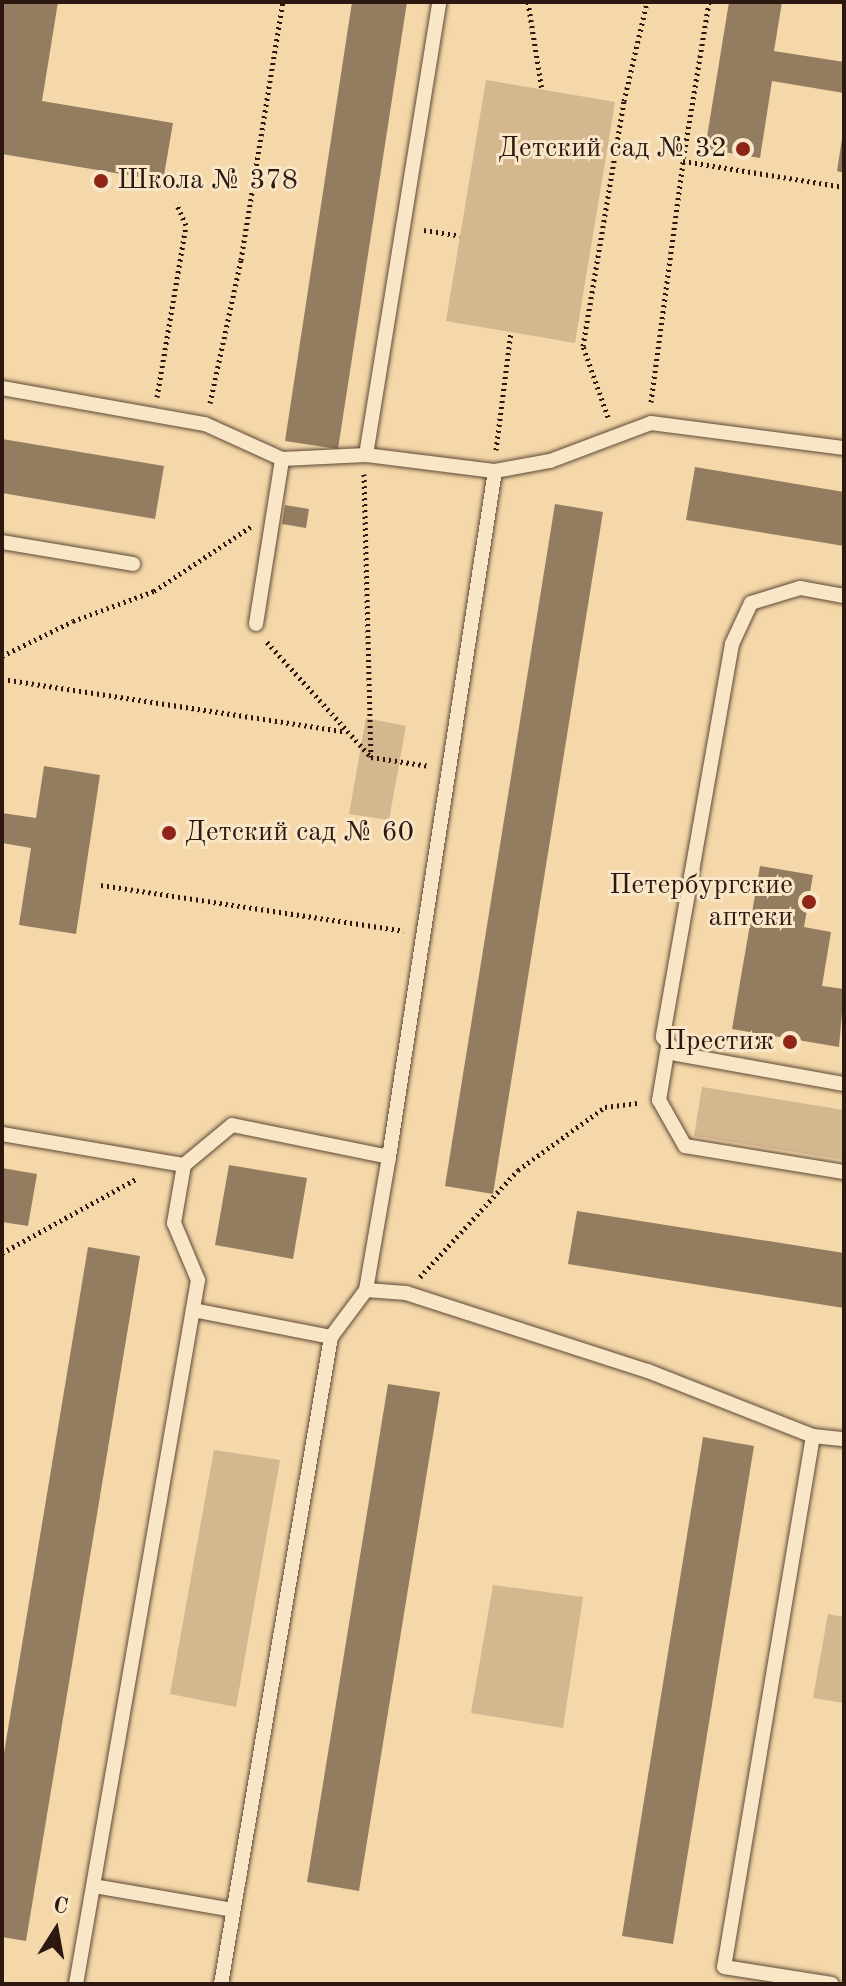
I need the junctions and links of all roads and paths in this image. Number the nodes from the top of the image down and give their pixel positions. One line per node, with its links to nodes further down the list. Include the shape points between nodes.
1 (283, 2): 16 (path, via 241,260)
2 (439, 2): 10 (lane)
3 (528, 2): 6 (path)
4 (647, 2): 17 (path, via 624,101 583,346)
5 (709, 2): 7 (path)
6 (542, 90)
7 (683, 161): 8 (path); 15 (path)
8 (844, 187)
9 (176, 203): 14 (path, via 186,225)
10 (403, 227): 11 (path); 19 (lane)
11 (460, 236)
12 (511, 332): 21 (path)
13 (2, 388): 14 (lane)
14 (154, 412): 16 (lane)
15 (651, 423): 17 (lane); 18 (lane)
16 (205, 424): 20 (lane)
17 (614, 437): 21 (lane, via 550,461)
18 (844, 448)
19 (366, 455): 20 (lane); 21 (lane); 30 (path)
20 (282, 459): 22 (lane)
21 (495, 471): 31 (lane)
22 (272, 522): 26 (lane); 27 (path, via 259,521 154,591 73,621)
23 (2, 542): 24 (lane)
24 (133, 564)
25 (844, 596): 34 (lane, via 800,588 751,603 732,644 663,1037)
26 (256, 624): 29 (path, via 275,655)
27 (2, 656)
28 (2, 679): 29 (path)
29 (343, 731): 30 (path)
30 (371, 757): 31 (path)
31 (448, 769): 33 (lane)
32 (101, 885): 33 (path)
33 (423, 933): 38 (lane)
34 (668, 1047): 35 (lane, via 677,1054); 36 (lane)
35 (844, 1084)
36 (659, 1100): 41 (lane, via 685,1146); 44 (path, via 605,1107 518,1170)
37 (2, 1134): 39 (lane)
38 (389, 1157): 40 (lane, via 232,1125); 43 (lane)
39 (157, 1159): 40 (lane); 42 (path, via 128,1187)
40 (184, 1165): 45 (lane, via 174,1223 198,1280)
41 (844, 1172)
42 (2, 1253)
43 (366, 1290): 44 (lane); 46 (lane)
44 (406, 1293): 47 (lane, via 648,1371)
45 (193, 1310): 46 (lane); 49 (lane)
46 (331, 1337): 50 (lane)
47 (813, 1436): 48 (lane); 53 (lane, via 724,1967)
48 (844, 1439)
49 (94, 1886): 50 (lane); 51 (lane)
50 (233, 1910): 52 (lane)
51 (76, 1984)
52 (221, 1984)
53 (832, 1984)

